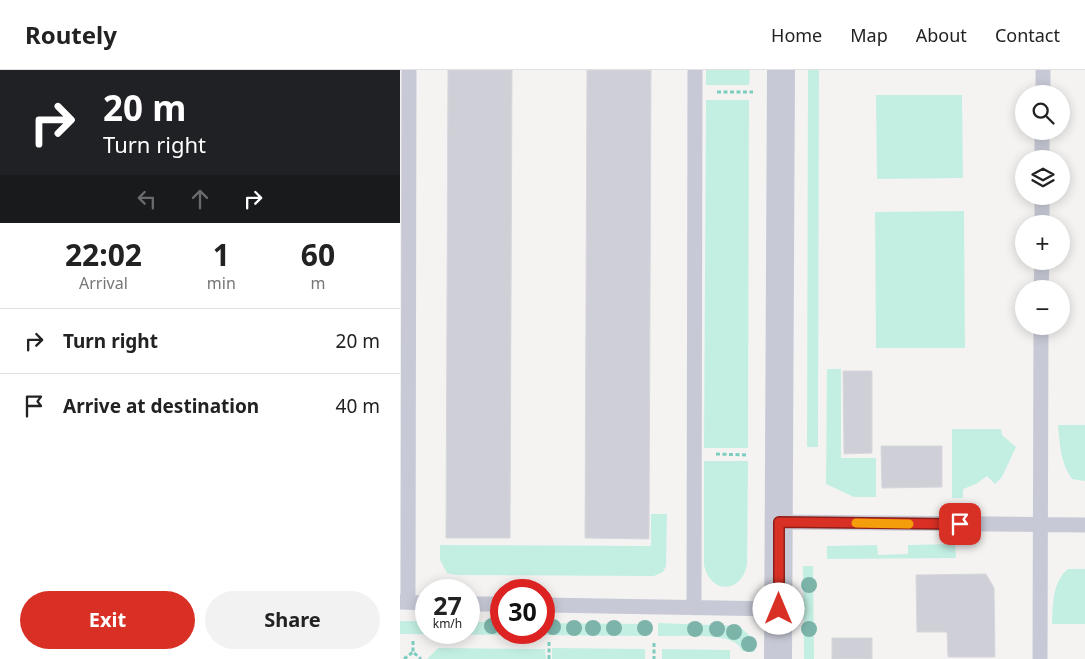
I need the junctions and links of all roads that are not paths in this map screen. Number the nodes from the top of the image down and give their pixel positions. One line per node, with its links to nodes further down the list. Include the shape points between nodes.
1 (409, 70): 10 (lane)
2 (695, 70): 12 (lane)
3 (781, 70): 7 (street)
4 (1043, 70): 5 (lane)
5 (1043, 85)
6 (1041, 335): 8 (lane)
7 (779, 522): 8 (lane); 13 (street)
8 (1040, 525): 9 (lane); 15 (lane)
9 (1085, 525)
10 (404, 602)
11 (555, 605): 12 (lane)
12 (694, 608): 13 (lane)
13 (779, 609): 14 (street)
14 (778, 659)
15 (1040, 659)

